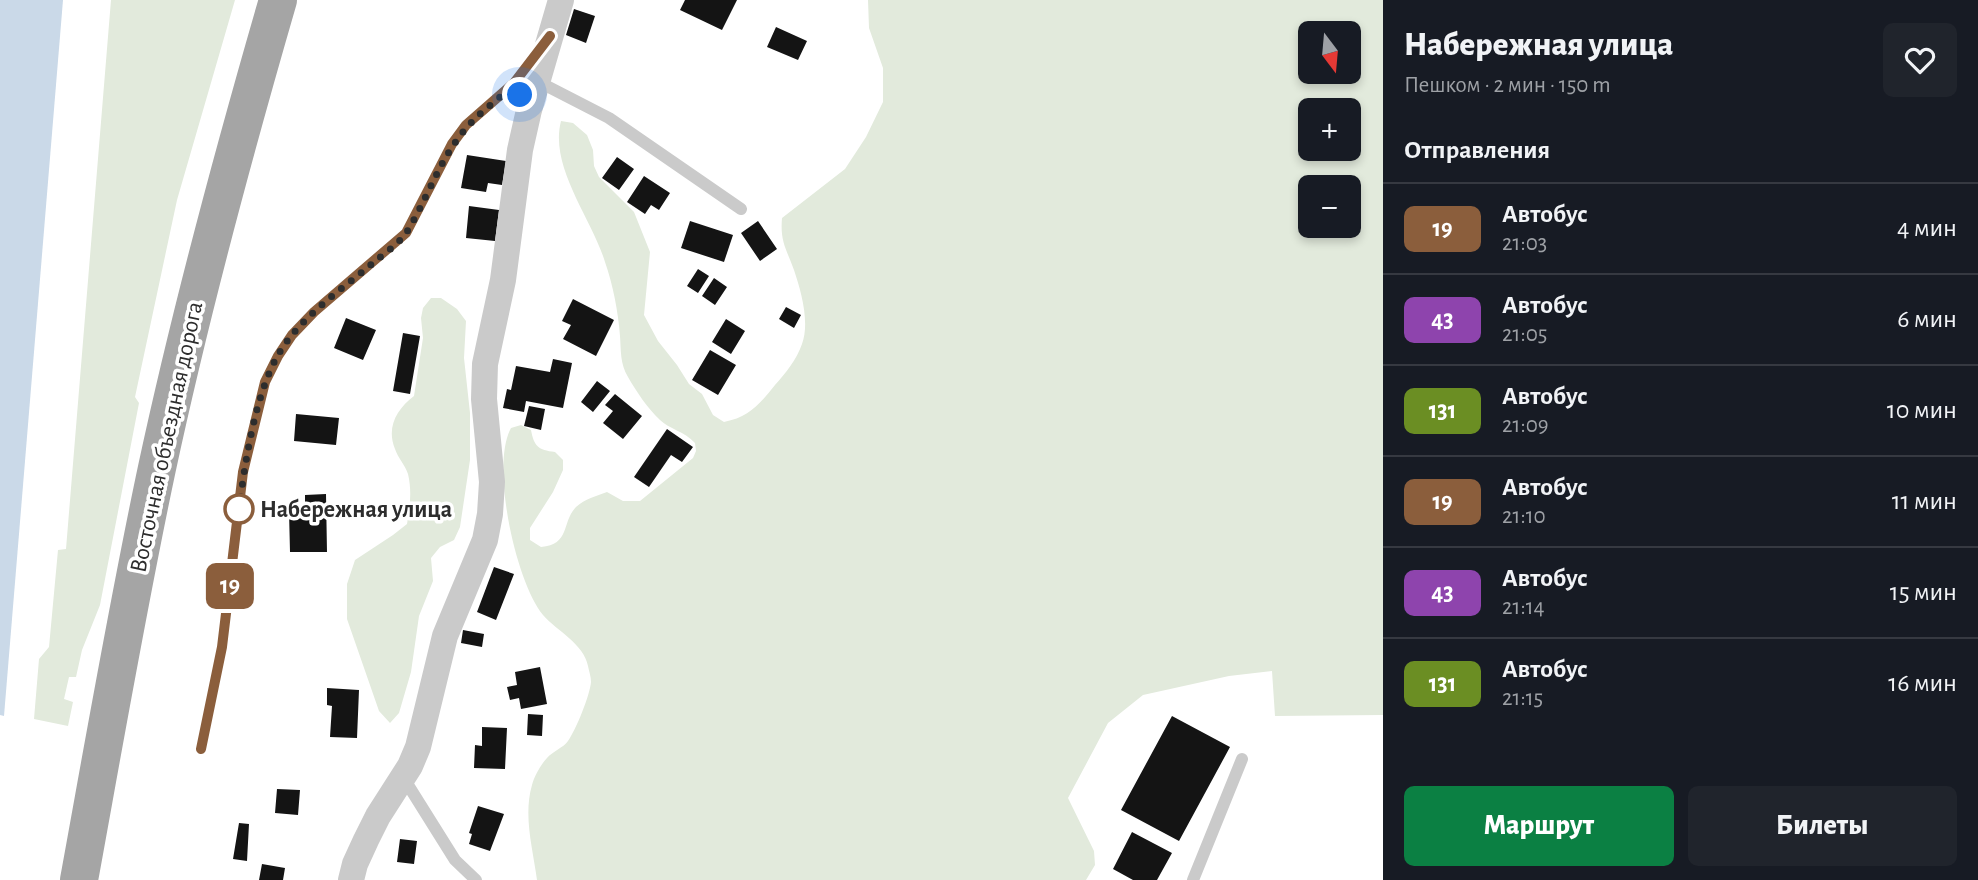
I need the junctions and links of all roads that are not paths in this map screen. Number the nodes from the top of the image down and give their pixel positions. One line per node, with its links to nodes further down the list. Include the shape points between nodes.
1 (278, 0): 11 (main road, Восточная объездная дорога, via 192,314 157,469)
2 (561, 0): 3 (street)
3 (550, 36): 4 (street); 5 (lane)
4 (537, 81): 6 (street); 7 (lane, via 609,118)
5 (503, 94): 6 (lane, via 520,95); 8 (lane, via 466,125 452,144 406,233 292,335 265,382 243,472 222,647)
6 (529, 110): 10 (street, via 485,364 490,514 485,540 445,636 418,747)
7 (741, 209)
8 (201, 749)
9 (1242, 760): 14 (lane)
10 (403, 777): 12 (street, via 372,828); 13 (lane, via 440,840)
11 (79, 880)
12 (351, 880)
13 (476, 880)
14 (1193, 880)

